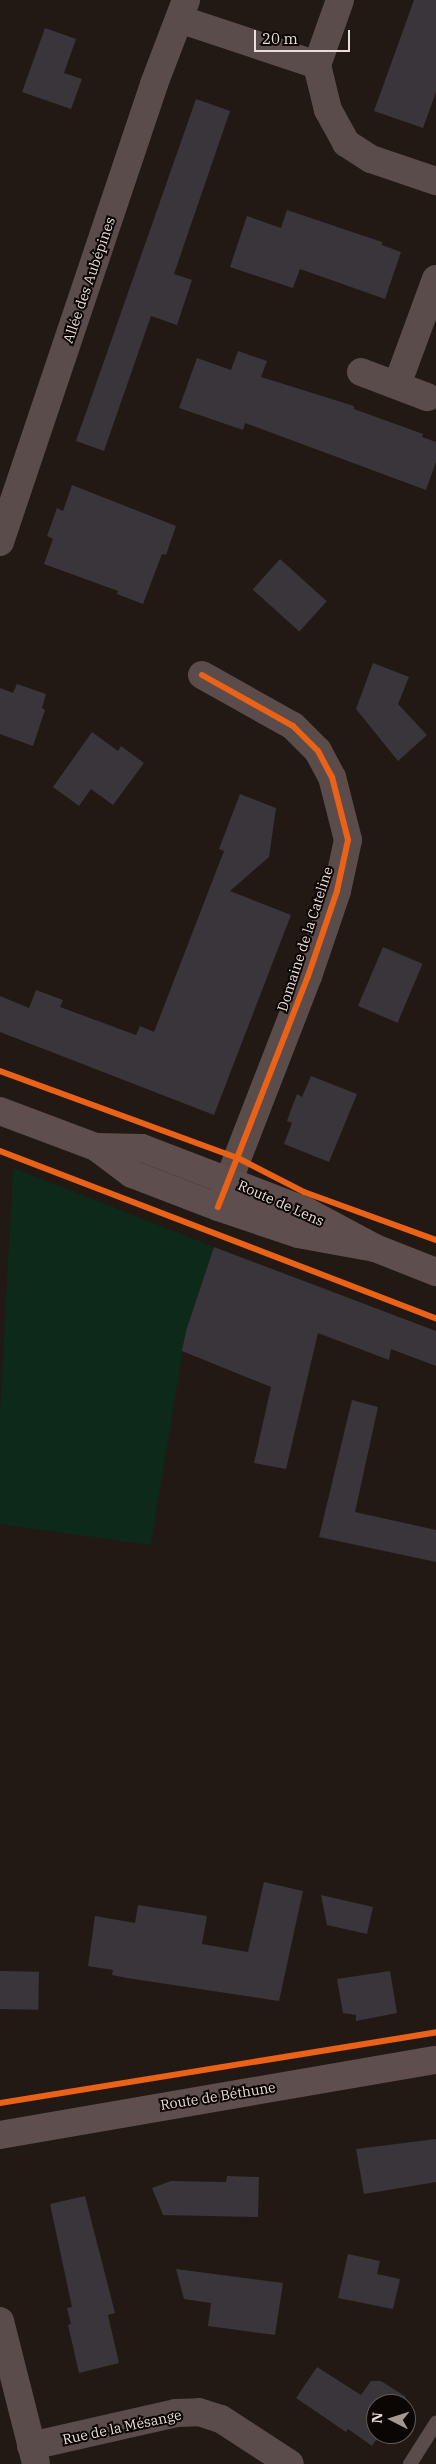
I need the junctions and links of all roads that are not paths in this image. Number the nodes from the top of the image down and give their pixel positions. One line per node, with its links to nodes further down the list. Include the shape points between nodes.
1 (340, 0): 3 (street)
2 (182, 9): 3 (street); 9 (street, Allée des Aubépines)
3 (317, 66): 4 (street, via 328,110 346,143 370,159)
4 (436, 180)
5 (436, 278): 7 (street)
6 (361, 372): 7 (street)
7 (397, 386): 8 (street)
8 (427, 397)
9 (0, 542)
10 (202, 675): 13 (street, Domaine de la Cateline, via 292,726 318,751 332,777 348,840 337,891 308,976)
11 (0, 1110): 12 (main road, Route de Lens)
12 (96, 1147): 13 (main road, Route de Lens, via 142,1148); 14 (main road, Route de Lens, via 132,1174)
13 (228, 1180): 14 (street, Domaine de la Cateline); 15 (main road, Route de Lens, via 306,1211)
14 (218, 1207): 15 (main road, Route de Lens, via 298,1234)
15 (375, 1248): 16 (main road, Route de Lens)
16 (436, 1272)
17 (436, 2060): 18 (main road, Route de Béthune)
18 (0, 2135)
19 (0, 2320): 21 (street)
20 (436, 2423): 23 (lane)
21 (34, 2455): 22 (street, Rue de la Mésange, via 176,2413 198,2412 221,2420)
22 (290, 2464)
23 (410, 2464)

